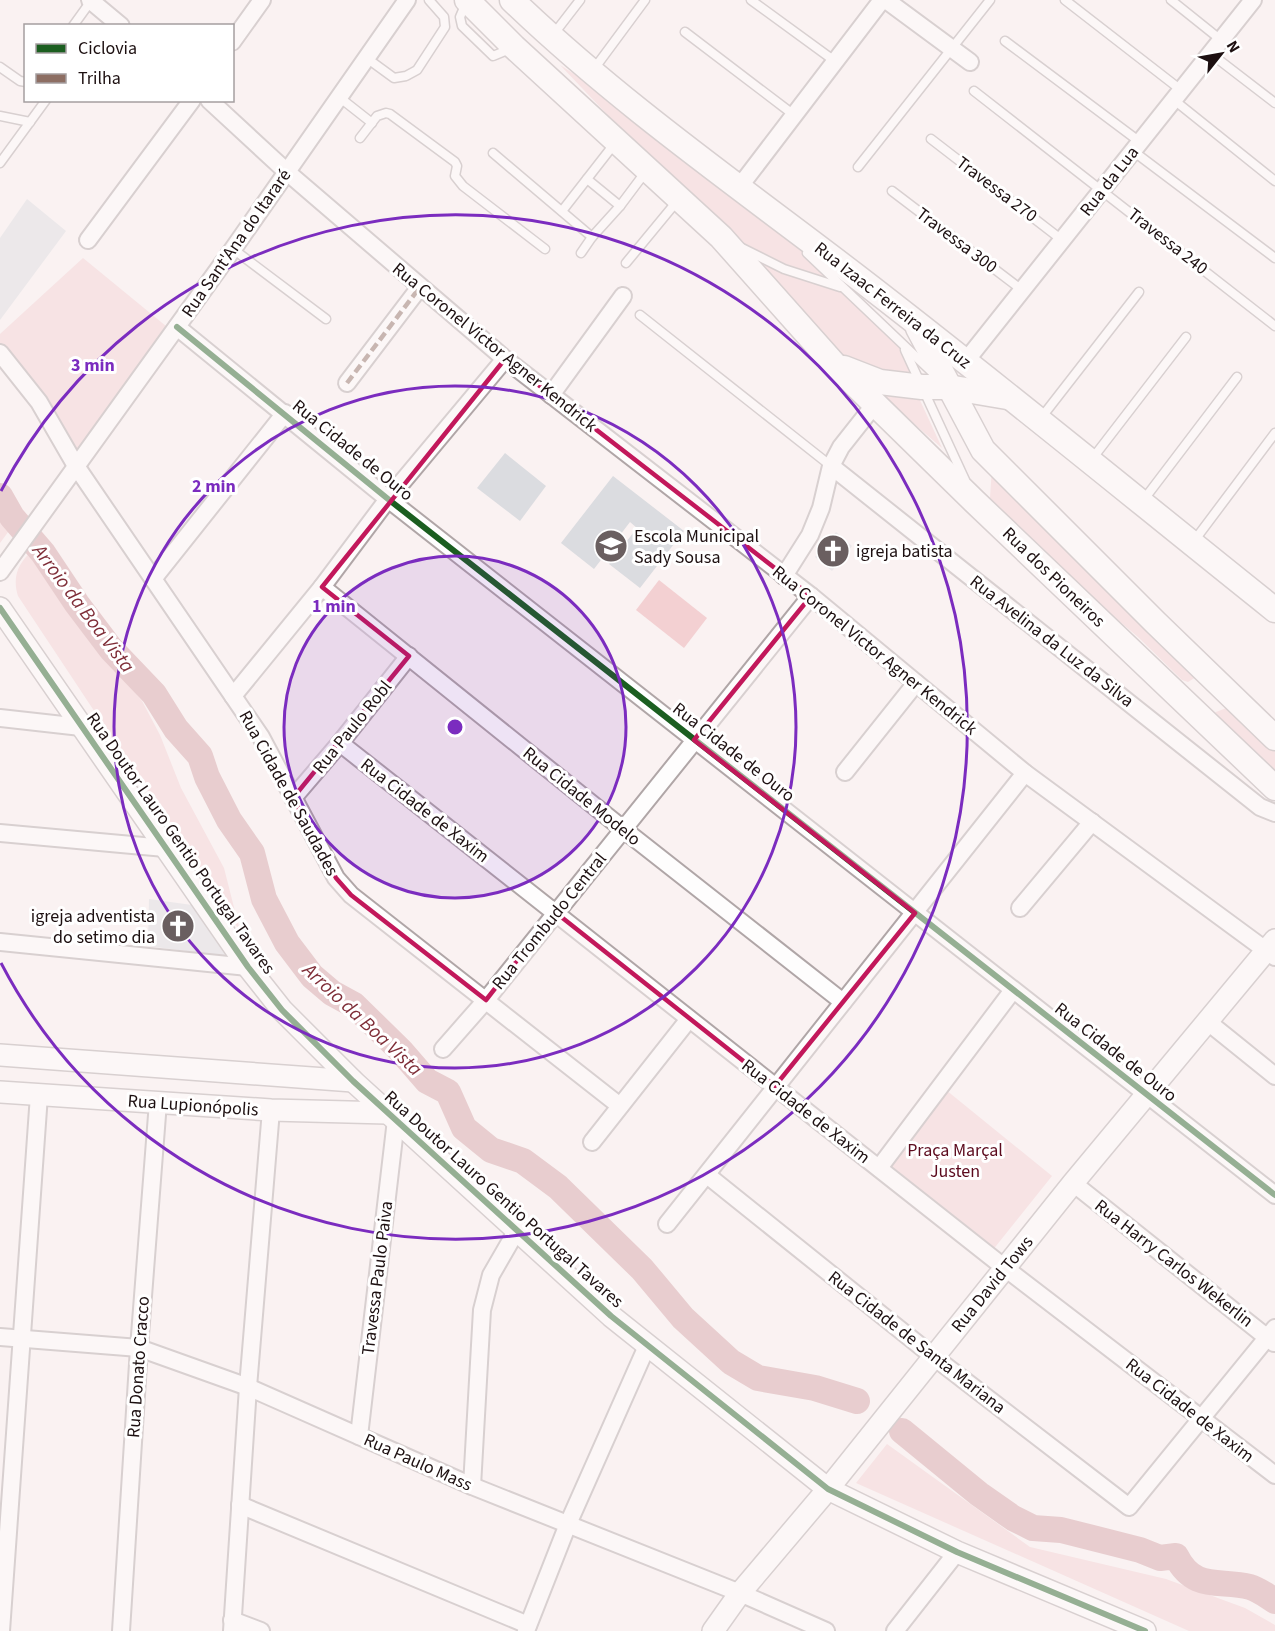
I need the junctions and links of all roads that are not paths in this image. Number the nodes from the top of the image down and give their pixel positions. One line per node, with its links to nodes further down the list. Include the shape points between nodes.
1 (91, 0): 15 (street); 16 (lane)
2 (262, 0): 19 (street)
3 (407, 0): 24 (street, Rua Sant'Ana do Itararé)
4 (429, 0): 24 (lane, via 444,17 445,27 417,70 394,78)
5 (467, 0): 43 (main road)
6 (512, 0): 18 (main road, Rua Izaac Ferreira da Cruz)
7 (580, 0): 18 (lane)
8 (645, 0): 28 (lane)
9 (751, 0): 25 (lane)
10 (990, 0): 22 (lane)
11 (1065, 0): 31 (lane)
12 (1171, 0): 20 (lane)
13 (1253, 0): 20 (street, Rua da Lua)
14 (891, 2): 22 (street); 25 (street)
15 (110, 22)
16 (74, 24)
17 (685, 32): 37 (lane)
18 (551, 38): 28 (main road, Rua Izaac Ferreira da Cruz)
19 (234, 39)
20 (1221, 40): 23 (street, Rua da Lua)
21 (1005, 41): 44 (lane)
22 (952, 49): 26 (street); 47 (lane)
23 (1210, 53): 31 (street, Rua da Lua); 36 (lane)
24 (368, 59): 32 (street, Rua Sant'Ana do Itararé)
25 (836, 62): 37 (street)
26 (970, 62)
27 (0, 67): 29 (lane)
28 (592, 72): 52 (main road, Rua Izaac Ferreira da Cruz)
29 (24, 82)
30 (974, 91): 53 (lane, Travessa 240)
31 (1177, 95): 44 (street, Rua da Lua); 51 (lane)
32 (339, 98): 40 (lane); 49 (street, Rua Sant'Ana do Itararé)
33 (45, 102): 39 (lane)
34 (191, 102): 60 (street)
35 (211, 102): 49 (street, Rua Coronel Victor Agner Kendrick)
36 (1275, 103)
37 (794, 115): 52 (street)
38 (0, 116): 39 (lane)
39 (30, 122): 46 (lane)
40 (372, 123): 41 (lane); 63 (lane, via 381,114 390,114 455,162 455,176 462,186)
41 (360, 138)
42 (931, 139): 61 (lane, Travessa 270)
43 (617, 140): 48 (main road); 50 (lane)
44 (1136, 147): 53 (street, Rua da Lua); 65 (lane)
45 (493, 153): 57 (lane)
46 (0, 163)
47 (858, 167)
48 (648, 169): 55 (main road); 56 (lane)
49 (287, 172): 62 (street, Rua Sant'Ana do Itararé); 67 (street, Rua Coronel Victor Agner Kendrick)
50 (587, 179): 56 (lane); 57 (lane)
51 (1275, 182)
52 (740, 186): 68 (lane); 74 (main road, Rua Izaac Ferreira da Cruz)
53 (1102, 189): 61 (street, Rua da Lua); 75 (lane, Travessa 240)
54 (892, 191): 69 (lane, Travessa 300)
55 (678, 200): 59 (main road); 66 (lane)
56 (620, 206): 58 (lane)
57 (562, 211): 58 (lane)
58 (592, 237): 64 (lane)
59 (721, 237): 68 (lane, via 784,268); 82 (main road)
60 (88, 240)
61 (1062, 240): 69 (street, Rua da Lua)
62 (233, 249): 73 (lane); 76 (street, Rua Sant'Ana do Itararé)
63 (545, 249)
64 (581, 253)
65 (1275, 258)
66 (626, 263)
67 (420, 287): 80 (street, Rua Coronel Victor Agner Kendrick); 84 (street)
68 (844, 288): 78 (lane)
69 (1022, 290): 81 (street, Rua da Lua)
70 (1139, 292): 91 (lane)
71 (623, 296): 87 (street)
72 (640, 315): 96 (lane)
73 (326, 319)
74 (914, 321): 81 (main road, Rua Izaac Ferreira da Cruz); 86 (main road)
75 (1275, 326)
76 (177, 327): 90 (street, Rua Cidade de Ouro); 95 (street, Rua Sant'Ana do Itararé)
77 (1186, 337): 94 (lane)
78 (904, 346): 85 (lane); 86 (lane)
79 (0, 353): 95 (street, Rua Cidade de Saudades, via 39,402)
80 (505, 359): 87 (street, Rua Coronel Victor Agner Kendrick); 97 (street)
81 (965, 362): 88 (main road, Rua Izaac Ferreira da Cruz)
82 (834, 364): 85 (main road, via 880,382); 89 (main road, Rua dos Pioneiros)
83 (1237, 377): 99 (lane)
84 (347, 383)
85 (922, 387): 86 (main road); 98 (lane)
86 (948, 387): 88 (main road); 93 (main road)
87 (551, 394): 102 (street, Rua Coronel Victor Agner Kendrick)
88 (1012, 398): 91 (main road, Rua Izaac Ferreira da Cruz); 93 (main road, via 994,402 980,417)
89 (875, 404): 96 (street); 98 (main road, Rua dos Pioneiros)
90 (285, 413): 97 (street, Rua Cidade de Ouro); 103 (street)
91 (1039, 421): 94 (main road, Rua Izaac Ferreira da Cruz)
92 (1275, 433): 100 (lane)
93 (983, 450): 109 (main road)
94 (1090, 462): 99 (main road, Rua Izaac Ferreira da Cruz)
95 (76, 466): 101 (street, Rua Sant'Ana do Itararé); 103 (street, Rua Cidade de Saudades)
96 (831, 466): 102 (street, via 810,534); 124 (street, Rua Avelina da Luz da Silva, via 1260,807)
97 (388, 499): 104 (street); 118 (street, Rua Cidade de Ouro)
98 (974, 501): 111 (main road, Rua dos Pioneiros)
99 (1142, 502): 100 (main road, Rua Izaac Ferreira da Cruz)
100 (1192, 543): 107 (main road, Rua Izaac Ferreira da Cruz)
101 (0, 572)
102 (784, 576): 105 (street, Rua Coronel Victor Agner Kendrick)
103 (153, 579): 112 (street, Rua Cidade de Saudades)
104 (322, 586): 108 (street, Rua Cidade Modelo); 112 (street)
105 (811, 596): 110 (street, Rua Coronel Victor Agner Kendrick); 118 (street, Rua Trombudo Central)
106 (0, 608): 116 (street, Rua Doutor Lauro Gentio Portugal Tavares)
107 (1275, 610)
108 (409, 656): 119 (street, Rua Paulo Robl); 126 (street, Rua Cidade Modelo)
109 (1212, 677): 111 (main road, via 1193,689); 113 (main road)
110 (916, 683): 120 (street); 121 (street, Rua Coronel Victor Agner Kendrick)
111 (1171, 689): 114 (main road, Rua dos Pioneiros)
112 (233, 696): 123 (street, Rua Cidade de Saudades, via 261,737)
113 (1239, 704): 114 (main road, via 1218,704); 117 (main road)
114 (1200, 716): 122 (main road, Rua dos Pioneiros)
115 (0, 718): 116 (street)
116 (81, 727): 128 (street, Rua Doutor Lauro Gentio Portugal Tavares)
117 (1275, 738)
118 (694, 740): 126 (street, Rua Trombudo Central); 131 (street, Rua Cidade de Ouro)
119 (340, 743): 123 (street, Rua Paulo Robl); 130 (street, Rua Cidade de Xaxim)
120 (845, 772)
121 (1025, 773): 125 (street, Rua Coronel Victor Agner Kendrick); 131 (street)
122 (1275, 788)
123 (293, 798): 136 (street, Rua Cidade de Saudades, via 336,878 351,895)
124 (1275, 813)
125 (1092, 822): 129 (street); 133 (street, Rua Coronel Victor Agner Kendrick)
126 (623, 829): 130 (street, Rua Trombudo Central); 137 (street, Rua Cidade Modelo)
127 (0, 833): 128 (street)
128 (165, 848): 134 (street, Rua Doutor Lauro Gentio Portugal Tavares)
129 (1020, 908)
130 (555, 912): 136 (street, Rua Trombudo Central); 138 (street, Rua Cidade de Xaxim)
131 (915, 913): 135 (street, Rua Cidade de Ouro); 137 (street)
132 (0, 942): 134 (street)
133 (1272, 949): 139 (street, Rua David Tows)
134 (248, 967): 143 (street, Rua Doutor Lauro Gentio Portugal Tavares, via 282,1010)
135 (1012, 990): 147 (street, Rua Cidade de Ouro); 153 (street)
136 (486, 1000): 140 (street, Rua Trombudo Central); 149 (street, Rua Cidade de Saudades)
137 (843, 1002): 144 (street)
138 (689, 1019): 144 (street, Rua Cidade de Xaxim); 149 (street)
139 (1208, 1023): 142 (street); 147 (street, Rua David Tows)
140 (443, 1049)
141 (0, 1055): 143 (street, Rua Lupionópolis)
142 (1275, 1076)
143 (353, 1081): 151 (street, Rua Doutor Lauro Gentio Portugal Tavares)
144 (775, 1086): 153 (street, Rua Cidade de Xaxim); 154 (street)
145 (0, 1092): 146 (street, Rua Lupionópolis)
146 (39, 1095): 148 (street, Rua Lupionópolis); 162 (street)
147 (1146, 1095): 155 (street, Rua David Tows); 156 (street, Rua Cidade de Ouro)
148 (158, 1102): 150 (street, Rua Lupionópolis); 164 (street, Rua Donato Cracco)
149 (620, 1106): 152 (street)
150 (271, 1110): 151 (street, Rua Lupionópolis); 166 (street)
151 (391, 1116): 158 (street, Rua Doutor Lauro Gentio Portugal Tavares); 168 (street, Travessa Paulo Paiva)
152 (592, 1142)
153 (879, 1168): 159 (street, Rua Cidade de Xaxim)
154 (707, 1175): 157 (street); 165 (street, Rua Cidade de Santa Mariana)
155 (1073, 1183): 159 (street, Rua David Tows); 160 (street, Rua Harry Carlos Wekerlin)
156 (1275, 1196)
157 (667, 1224)
158 (517, 1230): 163 (street, Rua Doutor Lauro Gentio Portugal Tavares); 170 (street, via 491,1275 482,1310)
159 (1005, 1268): 165 (street, Rua David Tows); 167 (street, Rua Cidade de Xaxim)
160 (1272, 1336): 167 (street)
161 (0, 1337): 162 (street, Rua Paulo Mass)
162 (22, 1339): 164 (street, Rua Paulo Mass); 178 (street)
163 (647, 1346): 171 (street, Rua Doutor Lauro Gentio Portugal Tavares); 173 (street)
164 (139, 1348): 166 (street, Rua Paulo Mass); 179 (street, Rua Donato Cracco)
165 (934, 1357): 167 (street, Rua Cidade de Santa Mariana, via 1129,1507); 171 (street, Rua David Tows)
166 (248, 1387): 168 (street, Rua Paulo Mass); 172 (street)
167 (1202, 1419): 169 (street, Rua Cidade de Xaxim)
168 (359, 1436): 170 (street, Rua Paulo Mass)
169 (1275, 1475)
170 (472, 1486): 173 (street, Rua Paulo Mass)
171 (828, 1489): 174 (street, Rua Doutor Lauro Gentio Portugal Tavares); 175 (street, Rua David Tows)
172 (240, 1505): 176 (street); 177 (street)
173 (568, 1524): 175 (street, Rua Paulo Mass); 177 (street)
174 (957, 1552): 183 (street); 184 (street, Rua Doutor Lauro Gentio Portugal Tavares)
175 (740, 1593): 181 (street, Rua David Tows); 182 (street, Rua Paulo Mass)
176 (232, 1625): 180 (street)
177 (527, 1628)
178 (1, 1631)
179 (122, 1631)
180 (261, 1631)
181 (713, 1631)
182 (826, 1631)
183 (895, 1631)
184 (1145, 1631)

